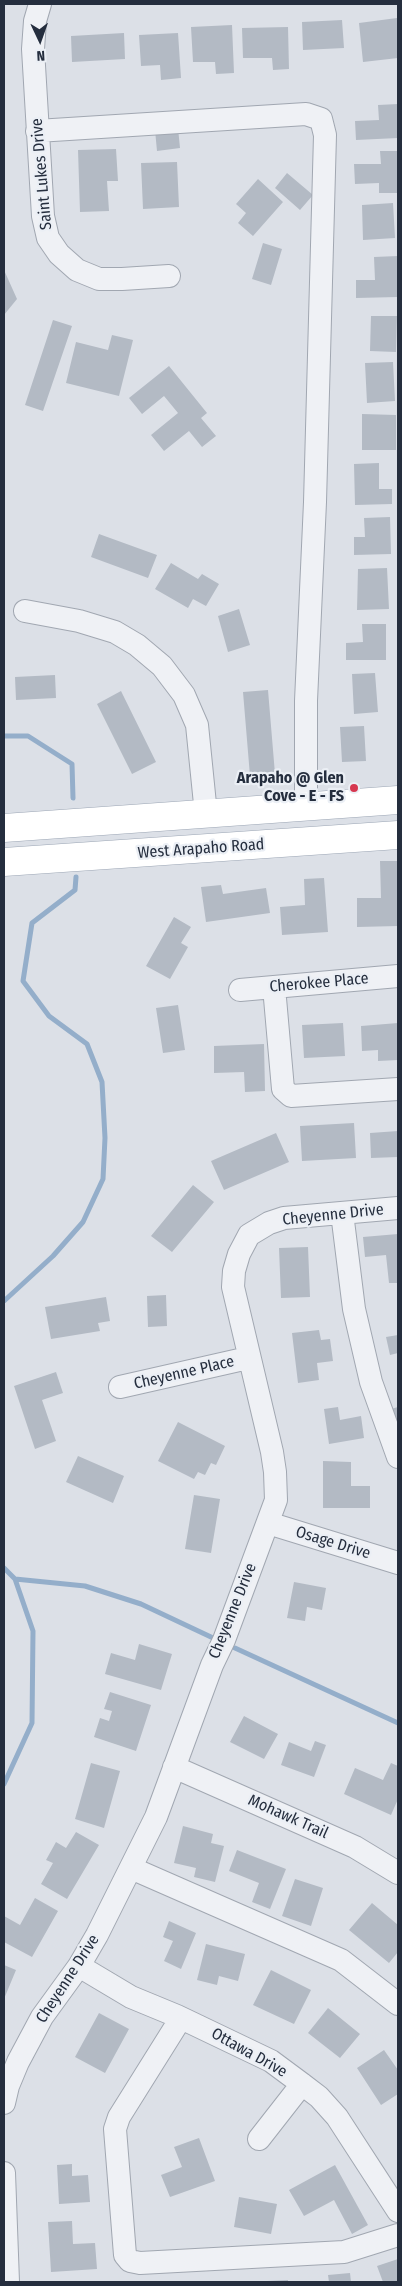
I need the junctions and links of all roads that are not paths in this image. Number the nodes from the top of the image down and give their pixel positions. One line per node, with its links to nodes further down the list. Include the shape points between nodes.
1 (40, 4): 2 (street, Saint Lukes Drive, via 33,49)
2 (37, 131): 3 (street, Saint Lukes Drive, via 43,216 48,238 59,254 76,270 99,279); 6 (street, via 306,114 322,119 325,135 306,701)
3 (169, 276)
4 (26, 611): 7 (street, via 115,632 162,666 184,695 197,725)
5 (398, 800): 6 (main road)
6 (306, 807): 7 (main road)
7 (206, 814): 8 (main road); 10 (main road, via 201,833 196,836 116,842)
8 (4, 828)
9 (398, 835): 10 (main road, West Arapaho Road)
10 (86, 856): 11 (main road, West Arapaho Road)
11 (4, 862)
12 (398, 976): 13 (street, Cherokee Place)
13 (274, 987): 14 (street, Cherokee Place); 15 (street, via 283,1089 291,1096)
14 (240, 990)
15 (398, 1089)
16 (398, 1208): 17 (street, Cheyenne Drive)
17 (342, 1213): 18 (street, Cheyenne Drive, via 284,1218 249,1235 234,1271 233,1287); 20 (street, via 354,1309 371,1382)
18 (248, 1358): 19 (street, Cheyenne Place); 21 (street, Cheyenne Drive, via 275,1472 276,1500)
19 (120, 1387)
20 (398, 1457)
21 (268, 1523): 22 (street, Osage Drive); 23 (street, Cheyenne Drive)
22 (398, 1563)
23 (174, 1767): 24 (street, Cheyenne Drive, via 156,1817); 25 (street, Mohawk Trail, via 355,1847)
24 (131, 1868): 26 (street, Cheyenne Drive); 27 (street, via 341,1960)
25 (398, 1873)
26 (79, 1966): 28 (street, Ottawa Drive, via 131,1996); 30 (street, Cheyenne Drive, via 42,2017 18,2062)
27 (398, 2004)
28 (181, 2018): 29 (street, Ottawa Drive, via 271,2061); 34 (street, via 119,2117 115,2129 125,2255 130,2261 344,2252)
29 (302, 2084): 31 (street); 33 (street, Ottawa Drive, via 337,2117)
30 (4, 2103)
31 (259, 2139)
32 (4, 2173): 35 (street)
33 (398, 2211)
34 (398, 2235)
35 (8, 2282)

